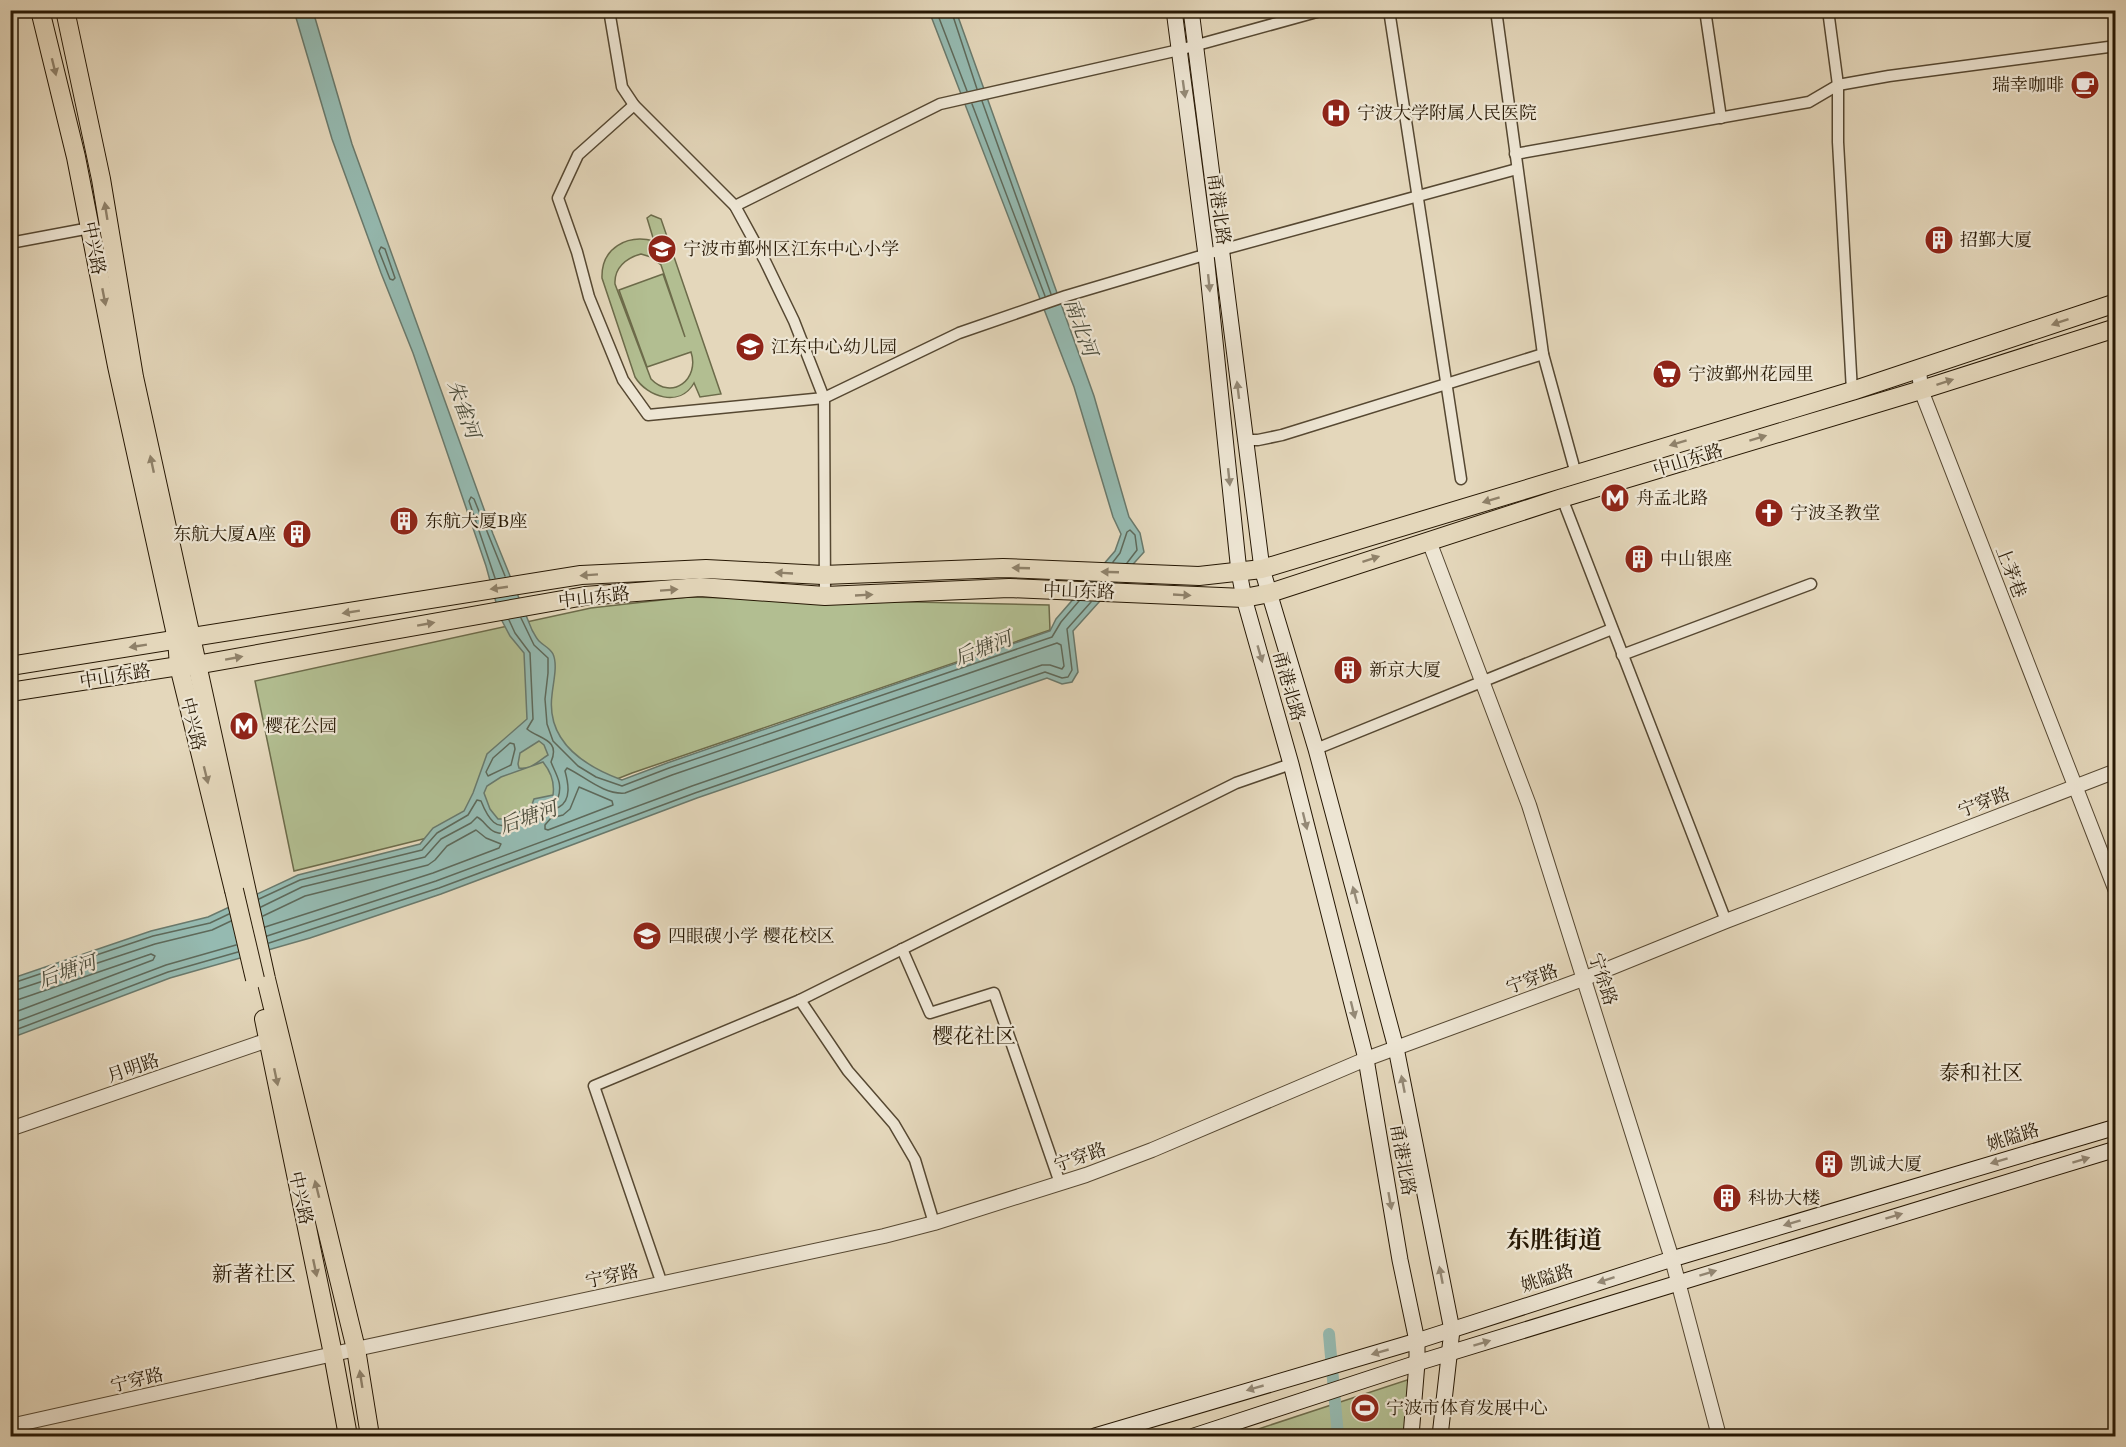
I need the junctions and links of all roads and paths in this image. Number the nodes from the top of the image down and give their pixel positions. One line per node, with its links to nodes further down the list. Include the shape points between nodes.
1 (40, 10): 21 (main road, 中兴路, one-way to 21)
2 (65, 10): 45 (main road, 中兴路, one-way to 2, via 101,179)
3 (609, 10): 15 (street, via 622,87)
4 (1174, 10): 13 (main road, 甬港北路)
5 (1191, 10): 11 (main road, 甬港北路)
6 (1324, 10): 11 (street)
7 (1389, 10): 19 (street)
8 (1496, 10): 17 (street)
9 (1705, 10): 16 (street)
10 (1828, 10): 14 (street)
11 (1194, 45): 13 (street); 23 (main road, 甬港北路)
12 (2115, 45): 14 (street)
13 (1179, 50): 20 (street, via 940,104); 23 (main road, 甬港北路, one-way to 23)
14 (1838, 85): 16 (street, via 1809,102); 30 (street)
15 (634, 105): 20 (street); 31 (street, via 578,155 558,198 589,297 623,380 648,415)
16 (1721, 118): 17 (street)
17 (1515, 154): 18 (street)
18 (1517, 169): 19 (street); 26 (street)
19 (1417, 196): 23 (street); 28 (street)
20 (735, 206): 31 (street, via 794,321)
21 (90, 228): 22 (street); 45 (main road, 中兴路, one-way to 45, via 120,378)
22 (10, 243)
23 (1213, 253): 31 (street, via 959,333); 32 (main road, 甬港北路, one-way to 23); 38 (main road, 甬港北路, one-way to 38)
24 (2115, 303): 27 (main road, 中山东路, one-way to 27)
25 (2115, 328): 29 (main road, 中山东路, one-way to 25)
26 (1543, 354): 28 (street); 33 (street)
27 (1919, 369): 29 (street, 上茅巷); 30 (main road, 中山东路)
28 (1447, 384): 32 (street, via 1281,435); 34 (street)
29 (1921, 390): 35 (main road, 中山东路, one-way to 29); 54 (street, 上茅巷)
30 (1852, 391): 33 (main road, 中山东路, one-way to 33)
31 (824, 398): 39 (street)
32 (1244, 441): 37 (main road, 甬港北路)
33 (1576, 474): 37 (main road, 中山东路, one-way to 37)
34 (1461, 479)
35 (1562, 498): 36 (main road, 中山东路); 44 (street)
36 (1429, 541): 41 (main road, 中山东路, one-way to 36); 49 (street, 宁徐路)
37 (1262, 569): 38 (main road, 中山东路); 41 (main road, 甬港北路)
38 (1239, 572): 39 (main road, 中山东路, one-way to 39, via 1199,576 1003,568); 43 (main road, 甬港北路)
39 (823, 575): 42 (street); 45 (main road, 中山东路, one-way to 45, via 706,569 582,575)
40 (1811, 584): 46 (street)
41 (1270, 593): 43 (main road, 中山东路); 51 (main road, 甬港北路)
42 (825, 596): 43 (main road, 中山东路, one-way to 43, via 1009,588); 48 (main road, 中山东路, one-way to 42, via 585,596 700,587)
43 (1244, 598): 52 (main road, 甬港北路, one-way to 52)
44 (1612, 629): 46 (street); 49 (street)
45 (184, 639): 47 (main road, 中山东路, one-way to 47); 48 (main road, 中兴路)
46 (1622, 655): 56 (street)
47 (10, 666)
48 (187, 666): 50 (main road, 中山东路); 58 (main road, 中兴路, bridge)
49 (1482, 682): 51 (street); 59 (street, 宁徐路, via 1529,805)
50 (10, 692)
51 (1316, 749): 62 (main road, 甬港北路, one-way to 51)
52 (1291, 764): 57 (street, via 1236,783); 63 (main road, 甬港北路, one-way to 63)
53 (2115, 771): 54 (street, 宁穿路)
54 (2075, 786): 55 (street, 上茅巷); 56 (street, 宁穿路)
55 (2115, 891)
56 (1726, 921): 59 (street, 宁穿路)
57 (902, 950): 60 (street); 67 (street, via 930,1013 994,993)
58 (261, 979): 61 (main road, 中兴路); 74 (main road, 中兴路, one-way to 58)
59 (1583, 979): 62 (street, 宁穿路); 69 (street, 宁徐路)
60 (800, 1000): 68 (street, via 848,1071 894,1124 915,1160); 71 (street, via 594,1086)
61 (268, 1040): 65 (street, 月明路); 76 (main road, 中兴路, one-way to 76)
62 (1396, 1048): 63 (street, 宁穿路); 72 (main road, 甬港北路, one-way to 62)
63 (1366, 1059): 67 (street, 宁穿路, via 1152,1150); 73 (main road, 甬港北路, one-way to 73)
64 (2115, 1127): 69 (main road, 姚隘路, one-way to 69)
65 (10, 1129)
66 (2115, 1149): 70 (main road, one-way to 66)
67 (1060, 1183): 68 (street, 宁穿路)
68 (934, 1223): 71 (street, 宁穿路)
69 (1672, 1259): 70 (street, 宁徐路); 72 (main road, 姚隘路, one-way to 72)
70 (1679, 1281): 75 (main road, one-way to 70); 85 (street, 宁徐路)
71 (663, 1284): 74 (street, 宁穿路)
72 (1452, 1330): 73 (main road, 姚隘路); 75 (main road, 甬港北路)
73 (1417, 1341): 77 (main road, 甬港北路); 81 (main road, 姚隘路, one-way to 81)
74 (356, 1349): 76 (street, 宁穿路); 80 (main road, 中兴路, one-way to 74)
75 (1450, 1353): 77 (main road); 84 (main road, 甬港北路)
76 (333, 1354): 78 (street, 宁穿路); 79 (main road, 中兴路)
77 (1417, 1363): 82 (main road); 83 (main road, 甬港北路)
78 (10, 1426)
79 (348, 1437)
80 (370, 1437)
81 (1095, 1437)
82 (1194, 1437)
83 (1411, 1437)
84 (1440, 1437)
85 (1719, 1437)

